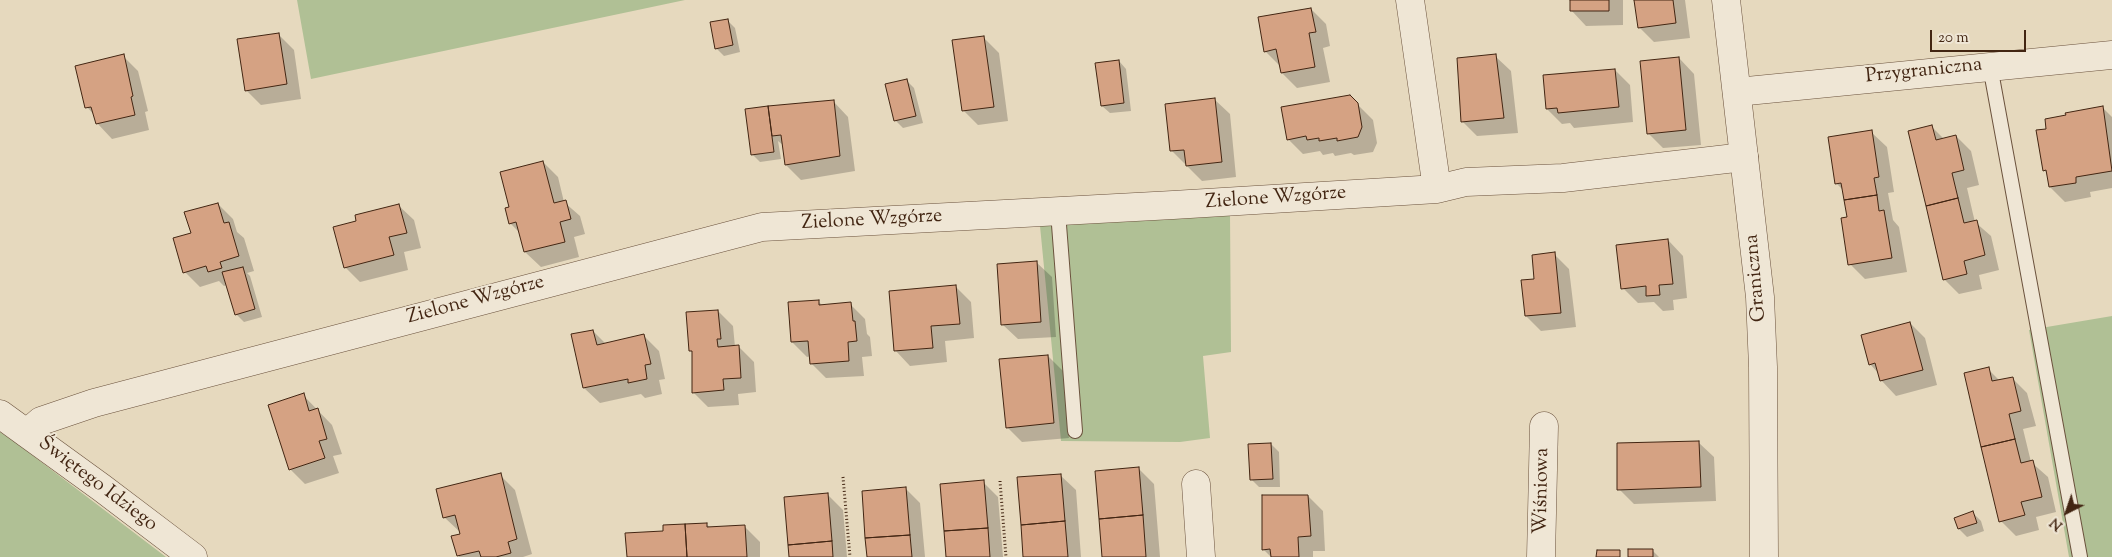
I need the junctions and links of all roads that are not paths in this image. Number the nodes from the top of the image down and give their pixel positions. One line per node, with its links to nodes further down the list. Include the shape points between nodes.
1 (1410, 0): 7 (street)
2 (1726, 0): 5 (street, Graniczna)
3 (2112, 55): 4 (street, Przygraniczna)
4 (1990, 66): 5 (street, Przygraniczna); 18 (lane)
5 (1737, 92): 6 (street, Graniczna)
6 (1744, 157): 7 (street, Zielone Wzgórze, via 1564,178 1466,182); 17 (street, Graniczna, via 1762,333)
7 (1437, 189): 8 (street, Zielone Wzgórze)
8 (1058, 212): 11 (lane); 12 (street, Zielone Wzgórze, via 762,227 94,403 41,421)
9 (0, 414): 12 (street, Świętego Idziego)
10 (1544, 426): 16 (street, Wiśniowa)
11 (1075, 431)
12 (27, 433): 14 (street, Świętego Idziego)
13 (1196, 484): 15 (street)
14 (193, 557)
15 (1201, 557)
16 (1542, 557)
17 (1764, 557)
18 (2080, 557)

